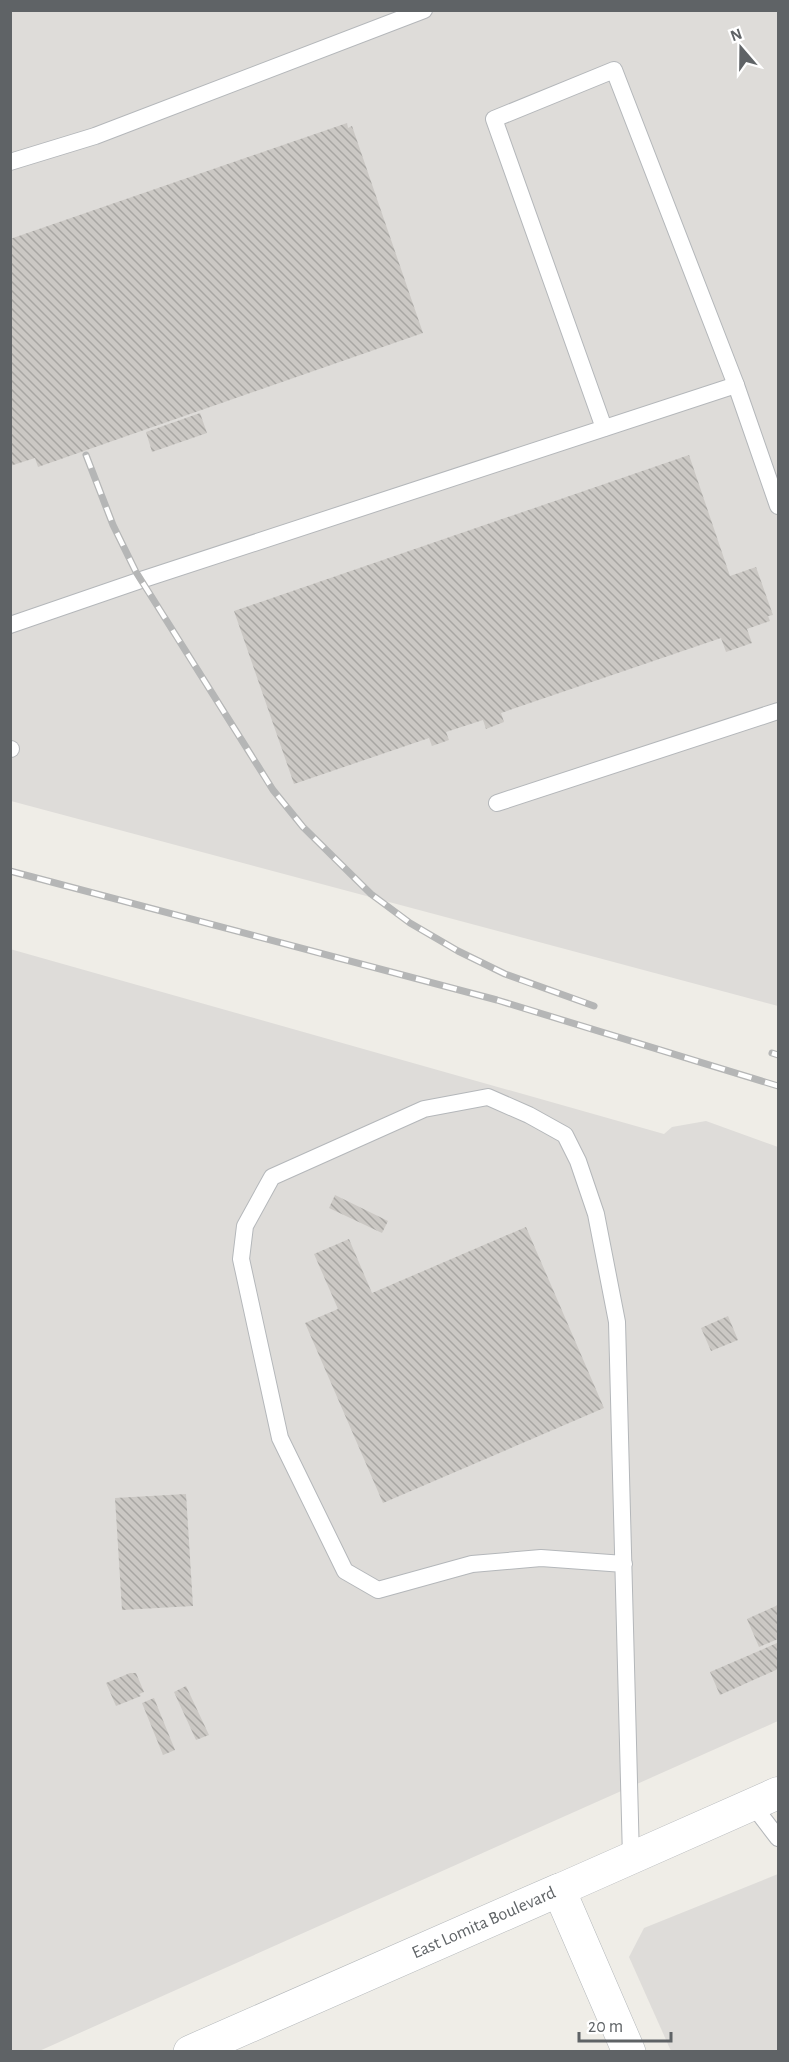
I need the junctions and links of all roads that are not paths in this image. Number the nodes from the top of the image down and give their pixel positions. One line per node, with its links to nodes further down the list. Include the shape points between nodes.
1 (424, 10): 2 (lane, via 95,136)
2 (10, 162)
3 (736, 385): 4 (lane); 4 (lane, via 614,70 494,119); 5 (lane)
4 (604, 428): 6 (lane)
5 (778, 506)
6 (10, 625)
7 (778, 711): 8 (lane)
8 (497, 803)
9 (624, 1564): 9 (lane, via 617,1322 596,1214 565,1135 488,1097 424,1109 272,1177 245,1226 241,1259 280,1438 345,1571 378,1590 472,1564 541,1558); 12 (lane)
10 (765, 1798): 11 (lane); 12 (street, East Lomita Boulevard)
11 (778, 1838)
12 (631, 1858): 13 (street, East Lomita Boulevard)
13 (559, 1890): 14 (street, East Lomita Boulevard); 15 (street)
14 (190, 2052)
15 (629, 2052)

